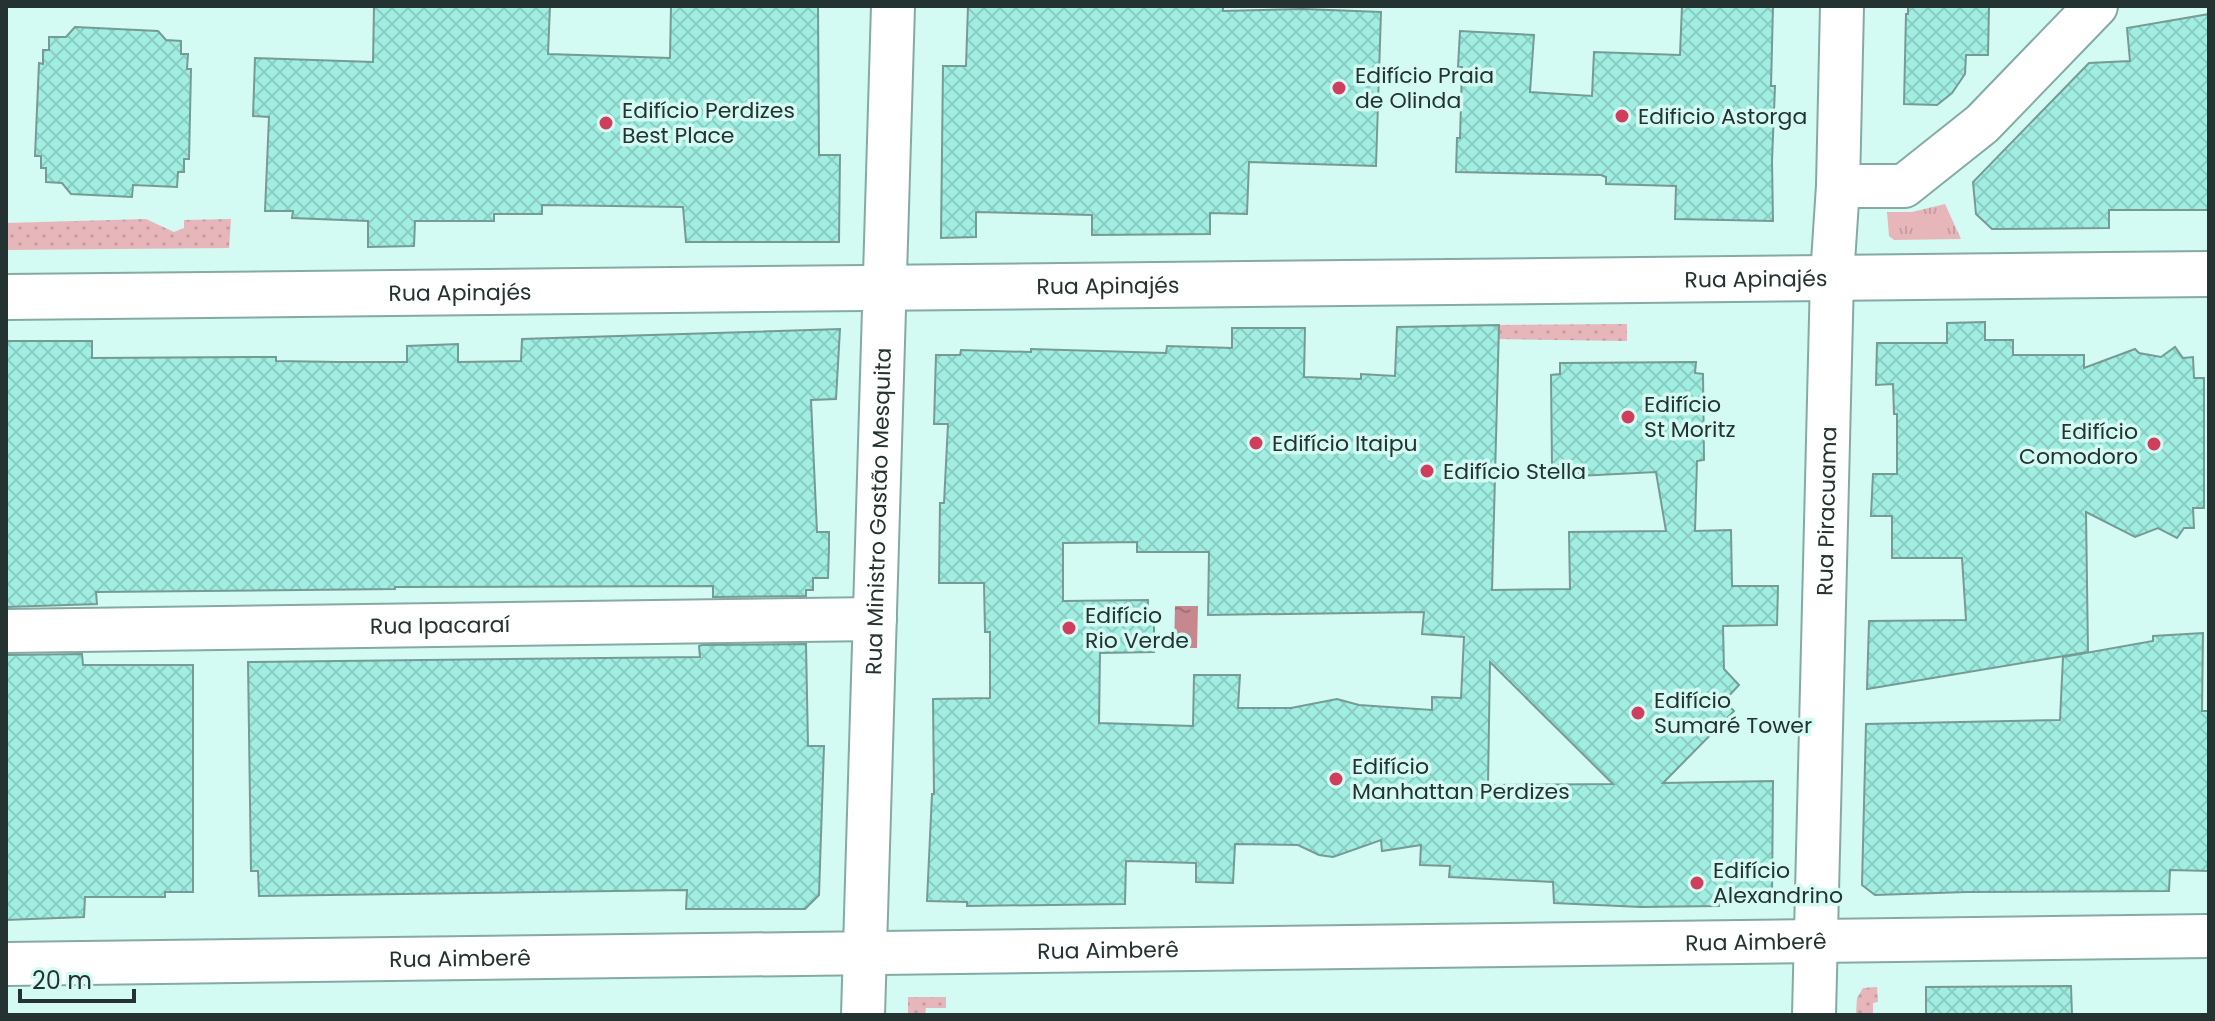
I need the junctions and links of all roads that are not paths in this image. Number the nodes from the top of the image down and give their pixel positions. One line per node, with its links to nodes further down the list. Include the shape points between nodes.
1 (893, 6): 7 (street, Rua Ministro Gastão Mesquita)
2 (1842, 6): 4 (street, Rua Piracuama)
3 (2096, 6): 4 (street, via 1982,124 1904,186)
4 (1838, 186): 6 (street, Rua Piracuama)
5 (2209, 274): 6 (street, Rua Apinajés)
6 (1832, 277): 7 (street, Rua Apinajés); 12 (street, Rua Piracuama)
7 (885, 287): 8 (street, Rua Apinajés); 9 (street, Rua Ministro Gastão Mesquita)
8 (6, 297)
9 (875, 619): 10 (street, Rua Ipacaraí); 13 (street, Rua Ministro Gastão Mesquita)
10 (6, 631)
11 (2209, 936): 12 (street, Rua Aimberê)
12 (1816, 941): 13 (street, Rua Aimberê); 16 (street, Rua Piracuama)
13 (866, 954): 14 (street, Rua Aimberê); 15 (street, Rua Ministro Gastão Mesquita)
14 (6, 964)
15 (863, 1015)
16 (1814, 1015)

